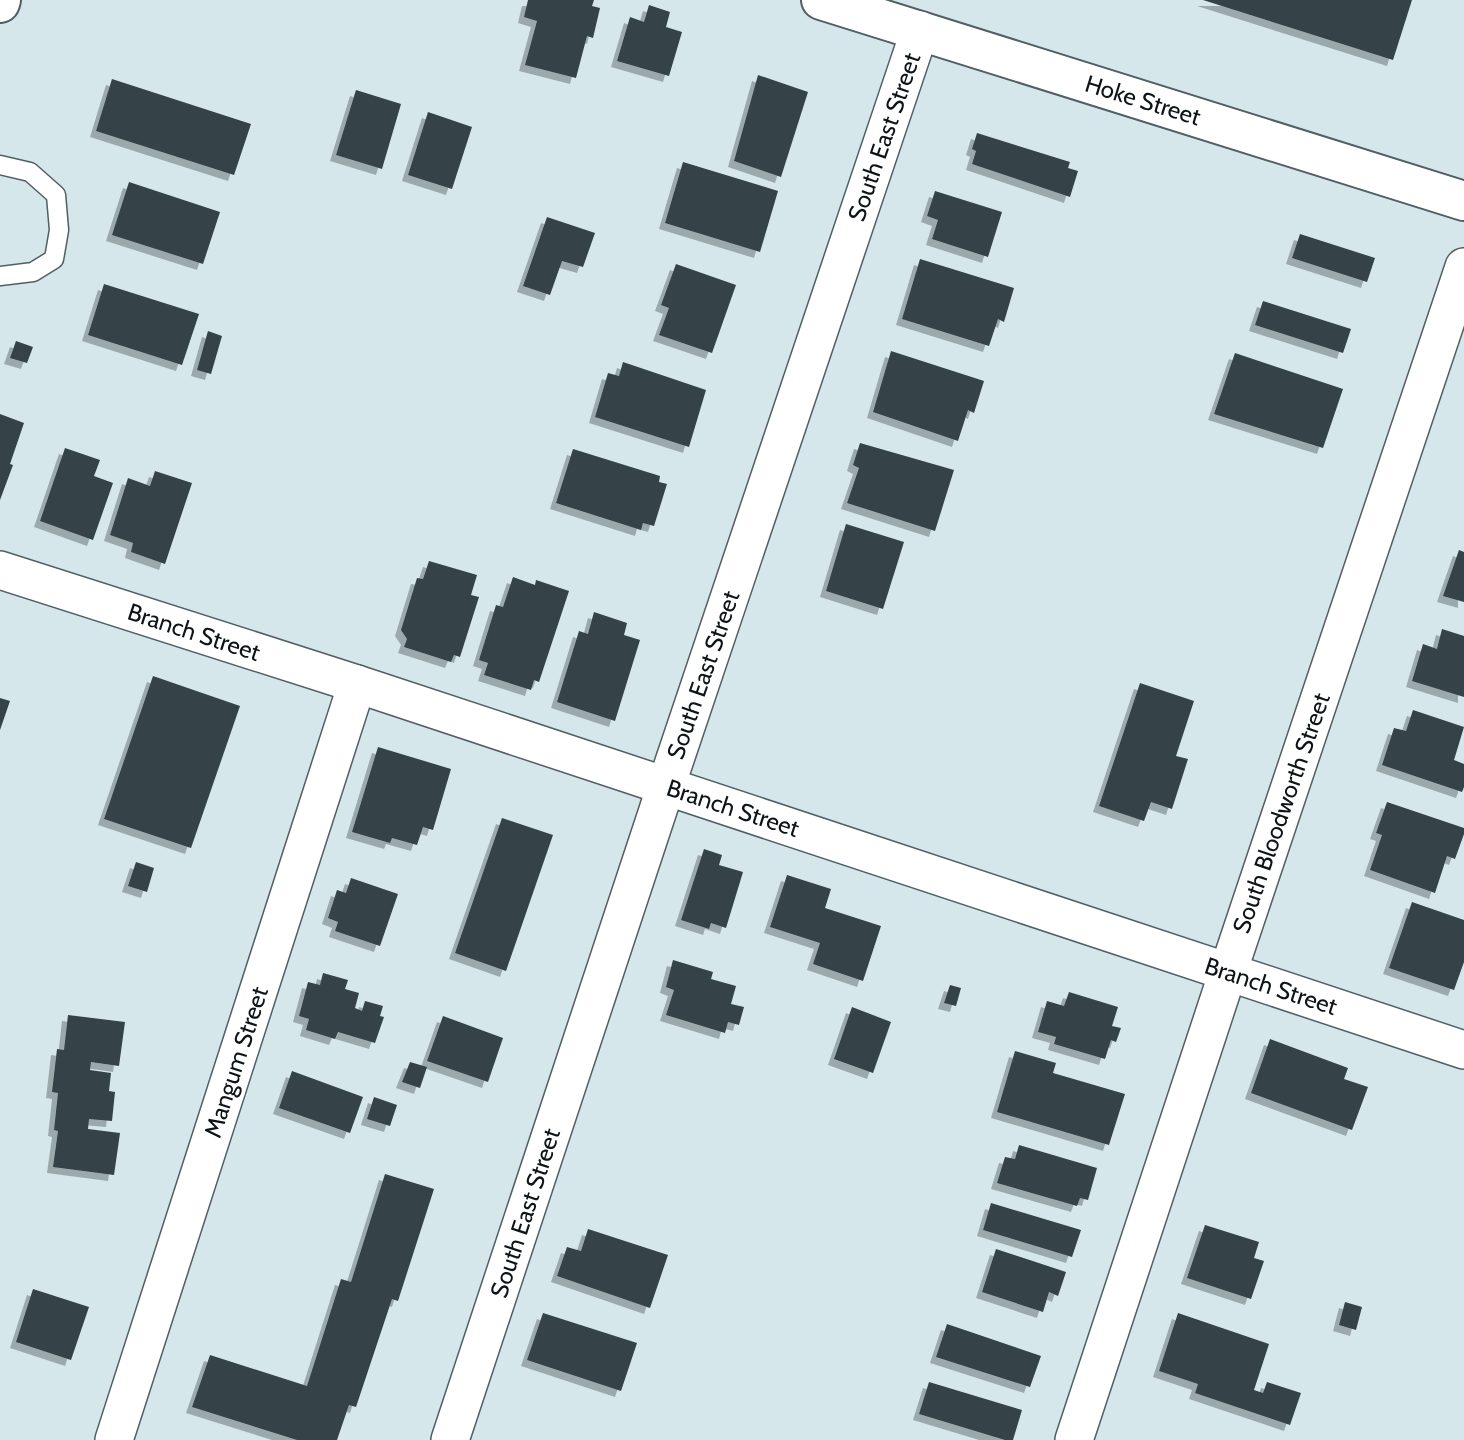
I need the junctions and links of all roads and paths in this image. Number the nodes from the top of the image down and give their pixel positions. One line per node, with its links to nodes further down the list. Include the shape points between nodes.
1 (821, 0): 2 (street, Hoke Street)
2 (920, 30): 4 (street, Hoke Street); 9 (street, South East Street)
3 (0, 165): 6 (lane, via 30,172 56,195 59,230 54,259 33,272)
4 (1464, 201)
5 (1464, 267): 10 (street, South Bloodworth Street)
6 (0, 276)
7 (0, 570): 8 (street, Branch Street)
8 (357, 684): 9 (street, Branch Street); 12 (street, Mangum Street)
9 (666, 786): 10 (street, Branch Street); 13 (street, South East Street)
10 (1228, 972): 11 (street, Branch Street); 14 (street, South Bloodworth Street)
11 (1464, 1050)
12 (114, 1440)
13 (450, 1440)
14 (1074, 1440)

